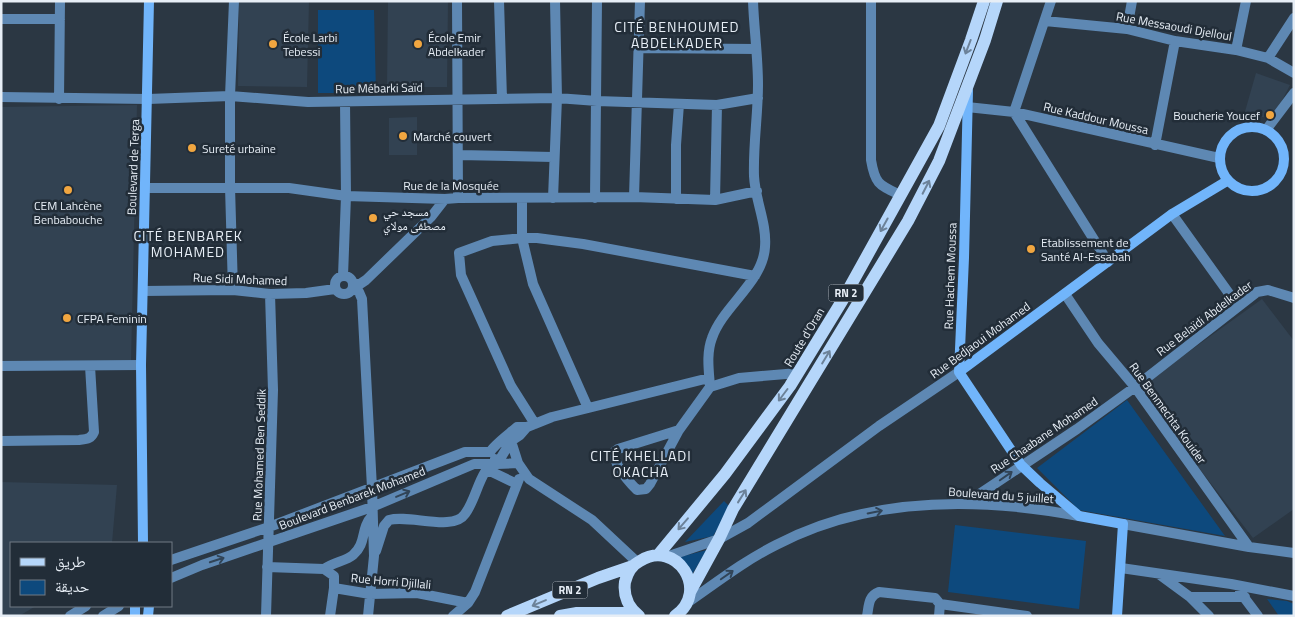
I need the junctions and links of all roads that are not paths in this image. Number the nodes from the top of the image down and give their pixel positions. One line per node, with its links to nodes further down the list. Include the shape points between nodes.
1 (60, 1): 18 (street)
2 (149, 1): 31 (street, Boulevard de Terga)
3 (234, 1): 29 (street)
4 (457, 1): 35 (street)
5 (499, 1): 36 (street)
6 (555, 1): 32 (street)
7 (597, 1): 38 (street)
8 (640, 1): 22 (street)
9 (752, 1): 23 (street)
10 (871, 1): 55 (street, via 873,176 880,186)
11 (984, 1): 55 (main road, Route d'Oran / RN 2, one-way to 55, via 939,126)
12 (998, 1): 27 (main road, RN 2)
13 (1051, 1): 19 (street)
14 (1132, 1): 20 (street)
15 (1246, 1): 24 (street)
16 (1294, 18): 25 (street)
17 (1, 19): 18 (street)
18 (60, 19): 34 (street)
19 (1045, 21): 20 (street, Rue Messaoudi Djelloul); 43 (street)
20 (1127, 29): 21 (street, Rue Messaoudi Djelloul)
21 (1175, 41): 24 (street, Rue Messaoudi Djelloul); 45 (street)
22 (638, 48): 23 (street); 39 (street)
23 (756, 49): 33 (street)
24 (1236, 50): 25 (street, Rue Messaoudi Djelloul)
25 (1268, 58): 26 (street, Rue Messaoudi Djelloul)
26 (1294, 74)
27 (968, 83): 42 (street, Rue Hachem Moussa); 101 (main road, RN 2, one-way to 27, via 733,509 908,221 939,161)
28 (1294, 93): 44 (street)
29 (230, 96): 31 (street, Rue Mébarki Saïd); 37 (street, Rue Mébarki Saïd); 52 (street)
30 (1, 97): 34 (street, Rue Mébarki Saïd)
31 (148, 98): 34 (street, Rue Mébarki Saïd); 53 (street, Boulevard de Terga)
32 (557, 98): 36 (street, Rue Mébarki Saïd); 38 (street, Rue Mébarki Saïd); 47 (street)
33 (758, 98): 41 (street, Rue Mébarki Saïd); 54 (street, via 753,147)
34 (59, 99)
35 (458, 99): 36 (street, Rue Mébarki Saïd); 37 (street, Rue Mébarki Saïd); 46 (street)
36 (502, 99)
37 (345, 102): 56 (street)
38 (597, 102): 39 (street, Rue Mébarki Saïd); 61 (street)
39 (636, 103): 40 (street, Rue Mébarki Saïd); 57 (street)
40 (679, 104): 41 (street, Rue Mébarki Saïd); 63 (street)
41 (717, 105): 64 (street)
42 (967, 108): 43 (street, Rue Kaddour Moussa); 81 (street, Rue Hachem Moussa)
43 (1014, 112): 45 (street, Rue Kaddour Moussa); 67 (street)
44 (1266, 130): 48 (street, via 1247,127 1233,132 1225,140); 49 (street, via 1281,146)
45 (1155, 145): 48 (street, Rue Kaddour Moussa)
46 (458, 155): 47 (street); 58 (street)
47 (553, 157): 60 (street)
48 (1219, 158): 51 (street)
49 (1284, 164): 50 (street); 51 (street, via 1275,181 1266,188 1244,190)
50 (1294, 170)
51 (1227, 181): 65 (street, Rue Bedjaoui Mohamed)
52 (230, 187): 53 (street, Rue de la Mosquée); 56 (street, Rue de la Mosquée, via 289,188); 72 (street)
53 (145, 188): 73 (street, Boulevard de Terga)
54 (757, 191): 64 (street, Rue de la Mosquée); 69 (street, via 765,247)
55 (900, 195): 82 (main road, Route d'Oran / RN 2, one-way to 82)
56 (346, 196): 62 (street, Rue de la Mosquée); 68 (street)
57 (634, 197): 61 (street, Rue de la Mosquée); 63 (street, Rue de la Mosquée)
58 (458, 198): 59 (street, Rue de la Mosquée); 62 (street, Rue de la Mosquée)
59 (522, 198): 60 (street, Rue de la Mosquée); 66 (street)
60 (553, 198): 61 (street, Rue de la Mosquée)
61 (595, 198)
62 (445, 199): 70 (street, via 431,217 366,280)
63 (676, 199): 64 (street, Rue de la Mosquée)
64 (716, 200)
65 (1172, 214): 67 (street, Rue Bedjaoui Mohamed); 77 (street)
66 (522, 238): 69 (street, via 584,244); 85 (street, via 532,284); 86 (street, via 492,241 459,253 461,275)
67 (1108, 262): 75 (street, Rue Bedjaoui Mohamed)
68 (343, 276): 70 (street, via 350,278); 71 (street, via 335,282)
69 (755, 276): 83 (street, via 712,338 708,361)
70 (353, 286): 71 (street, via 344,294); 95 (street, via 362,299)
71 (336, 289): 74 (street, Rue Sidi Mohamed)
72 (233, 290): 73 (street, Rue Sidi Mohamed); 74 (street, Rue Sidi Mohamed)
73 (143, 291): 78 (street, Boulevard de Terga)
74 (270, 294): 100 (street, Rue Mohamed Ben Seddik, via 273,390)
75 (1065, 294): 81 (street, Rue Bedjaoui Mohamed); 84 (street, Rue Benmechta Kouider, via 1098,343)
76 (1294, 298): 77 (street, Rue Belaïdi Abdelkader, via 1264,290)
77 (1238, 306): 84 (street, Rue Belaïdi Abdelkader)
78 (140, 365): 80 (street); 102 (street, Boulevard de Terga)
79 (1, 366): 80 (street)
80 (90, 366): 88 (street, via 92,436 79,440)
81 (959, 372): 92 (street); 101 (street, Rue Bedjaoui Mohamed, via 879,426 748,524)
82 (798, 373): 83 (street); 106 (main road, Route d'Oran / RN 2, one-way to 106)
83 (710, 382): 85 (street); 87 (street)
84 (1135, 387): 92 (street, Rue Chaabane Mohamed); 104 (street, Rue Benmechta Kouider)
85 (588, 408): 86 (street)
86 (531, 425): 89 (street)
87 (679, 430): 87 (street, via 650,484 646,489 637,490 614,457 614,452)
88 (1, 441)
89 (507, 441): 90 (street, via 495,445); 91 (street); 93 (street)
90 (490, 452): 91 (street); 95 (street, Boulevard Benbarek Mohamed, via 465,452)
91 (497, 464): 93 (street, Boulevard Benbarek Mohamed); 97 (street, Boulevard Benbarek Mohamed, one-way to 91, via 474,464)
92 (1021, 465): 96 (street, Rue Chaabane Mohamed, one-way to 92); 98 (street)
93 (521, 468): 94 (street); 109 (street, via 534,483 592,520)
94 (517, 484): 107 (street, via 488,471 461,519 444,522 404,518 389,520); 121 (street)
95 (372, 488): 97 (street); 100 (street, Boulevard Benbarek Mohamed)
96 (966, 503): 98 (street, Boulevard du 5 juillet, via 1043,509); 125 (street, Boulevard du 5 juillet, one-way to 96, via 776,544 828,523 889,509 932,503)
97 (372, 511): 103 (street, Boulevard Benbarek Mohamed); 107 (street); 112 (street, via 365,523 358,551)
98 (1079, 516): 99 (street, Boulevard du 5 juillet)
99 (1123, 524): 104 (street); 111 (street)
100 (269, 527): 103 (street, Rue Mohamed Ben Seddik); 108 (street, Boulevard Benbarek Mohamed)
101 (719, 539): 106 (street, Rue Bedjaoui Mohamed); 125 (main road, RN 2)
102 (143, 542)
103 (269, 543): 110 (street, Rue Mohamed Ben Seddik); 114 (street, Boulevard Benbarek Mohamed, one-way to 103)
104 (1250, 547): 105 (street)
105 (1294, 553)
106 (662, 556): 109 (main road, via 644,558); 125 (main road, via 680,564 690,581)
107 (373, 559): 117 (street)
108 (172, 560)
109 (635, 564): 127 (main road, via 625,581 624,590); 134 (main road, RN 2, one-way to 134)
110 (267, 567): 112 (street); 130 (street, Rue Mohamed Ben Seddik)
111 (1121, 568): 113 (street); 139 (street)
112 (324, 569): 116 (street, Rue Horri Djillali, via 334,576)
113 (1158, 574): 115 (street); 119 (street)
114 (172, 578)
115 (1232, 584): 118 (street); 120 (street)
116 (334, 588): 117 (street, Rue Horri Djillali); 131 (street)
117 (370, 594): 121 (street, Rue Horri Djillali, via 417,593); 132 (street)
118 (1294, 596)
119 (1190, 597): 120 (street); 140 (street)
120 (1245, 597): 141 (street)
121 (468, 603): 133 (street)
122 (940, 604): 136 (street, via 935,598 879,592 870,598); 137 (street); 138 (street)
123 (84, 607): 128 (street)
124 (117, 607): 129 (street)
125 (682, 608)
126 (582, 614): 127 (main road, RN 2); 135 (main road, RN 2)
127 (637, 614)
128 (70, 616)
129 (103, 616)
130 (266, 616)
131 (330, 616)
132 (368, 616)
133 (453, 616)
134 (508, 616)
135 (560, 616)
136 (867, 616)
137 (938, 616)
138 (1027, 616)
139 (1117, 616)
140 (1210, 616)
141 (1258, 616)

